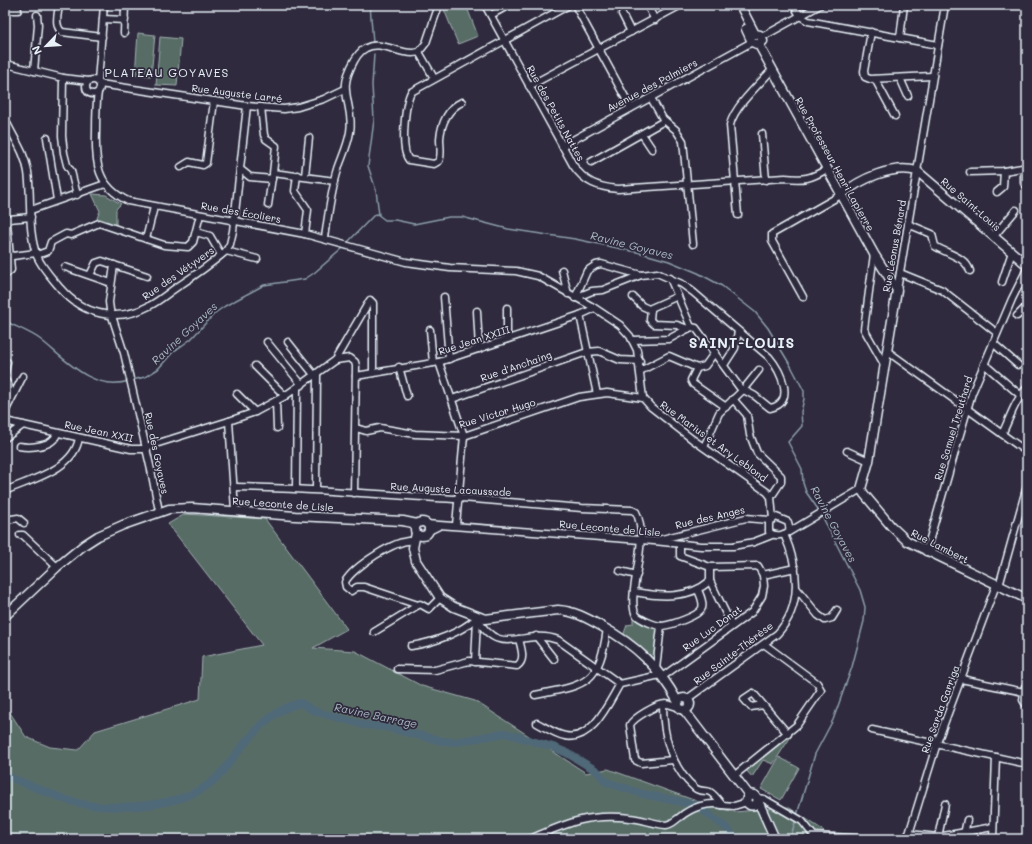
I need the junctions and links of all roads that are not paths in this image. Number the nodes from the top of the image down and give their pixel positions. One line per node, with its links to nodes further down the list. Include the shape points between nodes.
1 (59, 5): 29 (street, via 59,30)
2 (104, 5): 23 (street)
3 (126, 5): 24 (street)
4 (440, 5): 35 (street, via 426,43)
5 (485, 5): 21 (street, Rue des Petits Nattes)
6 (509, 5): 21 (street)
7 (569, 5): 32 (street)
8 (575, 5): 34 (street)
9 (648, 5): 25 (street)
10 (682, 5): 25 (street)
11 (734, 5): 31 (main road, Rue Professeur Henri Lapierre)
12 (740, 5): 31 (main road, Rue Professeur Henri Lapierre)
13 (794, 5): 22 (street)
14 (820, 5): 22 (street, Avenue des Palmiers)
15 (904, 5): 30 (street)
16 (945, 5): 33 (street, Rue Léonus Bénard)
17 (5, 10): 18 (street)
18 (18, 10)
19 (622, 14): 26 (street)
20 (38, 15): 38 (street)
21 (491, 15): 32 (street, Rue des Petits Nattes)
22 (800, 16): 27 (street, via 808,21); 31 (street, Avenue des Palmiers)
23 (103, 19): 24 (street); 29 (street)
24 (125, 20): 28 (street)
25 (655, 20): 26 (street)
26 (631, 32): 34 (street)
27 (871, 32): 30 (street); 43 (street, via 864,71 865,77)
28 (124, 33)
29 (102, 37): 45 (street, via 99,70)
30 (900, 38): 33 (street)
31 (756, 39): 37 (main road, Rue Professeur Henri Lapierre); 51 (street, Avenue des Palmiers)
32 (504, 40): 41 (street); 46 (street, Rue des Petits Nattes)
33 (938, 45): 39 (street, Rue Léonus Bénard)
34 (599, 50): 46 (street); 57 (street)
35 (419, 52): 41 (street); 47 (street, via 406,54 376,46 366,48 352,64)
36 (6, 66): 38 (street, Rue Auguste Larré)
37 (772, 70): 70 (main road, Rue Professeur Henri Lapierre); 79 (street, via 731,120)
38 (34, 71): 40 (street, Rue Auguste Larré)
39 (932, 76): 42 (street); 71 (street, Rue Léonus Bénard)
40 (63, 78): 44 (street, Rue Auguste Larré); 84 (street, via 63,147)
41 (434, 78): 53 (street, via 411,92 407,100 405,149 409,160 434,164 439,162 440,137 444,123 452,108)
42 (900, 78): 43 (street); 50 (street)
43 (875, 79): 58 (street)
44 (75, 80): 45 (street, Rue Auguste Larré); 48 (street, Rue Auguste Larré)
45 (95, 81): 48 (street, via 87,83); 49 (street, Rue des Écoliers); 52 (street, Rue Auguste Larré)
46 (529, 86): 65 (street, Rue des Petits Nattes)
47 (345, 89): 56 (street, Rue Auguste Larré, via 298,107); 78 (street, via 351,111 350,132)
48 (88, 91): 49 (street, via 94,94); 54 (street)
49 (98, 92): 54 (street, Rue des Écoliers)
50 (908, 96)
51 (651, 98): 57 (street, Avenue des Palmiers); 60 (street)
52 (214, 101): 55 (street, Rue Auguste Larré); 68 (street, via 206,163 203,165 189,162)
53 (462, 102)
54 (96, 105): 80 (street, Rue des Écoliers, via 95,154)
55 (247, 106): 56 (street, Rue Auguste Larré); 69 (street, Rue des Vétyvers)
56 (261, 108): 74 (street, via 264,135 276,146)
57 (631, 108): 65 (street, Avenue des Palmiers)
58 (895, 116)
59 (5, 119): 89 (street, Rue des Vétyvers, via 25,160 30,183)
60 (664, 122): 61 (street); 81 (street, via 676,130 683,141)
61 (642, 134): 66 (street); 67 (street)
62 (762, 134): 77 (street)
63 (47, 138): 86 (street)
64 (309, 138): 76 (street)
65 (562, 146): 81 (street, Rue des Petits Nattes, via 578,173 585,180 601,187 618,189)
66 (652, 149)
67 (591, 162)
68 (181, 167)
69 (240, 169): 74 (street, via 250,177); 94 (street, Rue des Vétyvers)
70 (827, 169): 77 (street, Rue des Petits Nattes, via 805,180); 85 (main road, Rue Professeur Henri Lapierre)
71 (917, 171): 85 (main road, via 909,169 883,172); 95 (street, Rue Léonus Bénard); 98 (main road, Rue Saint-Louis)
72 (1004, 171): 73 (street); 82 (street, via 1022,168 1024,184); 83 (street, via 1003,187)
73 (970, 172)
74 (272, 176): 75 (street); 87 (street)
75 (297, 176): 76 (street); 97 (street, via 295,191 308,210)
76 (305, 176): 78 (street)
77 (766, 180): 79 (street, Rue des Petits Nattes)
78 (335, 181): 99 (street)
79 (735, 182): 81 (street, Rue des Petits Nattes); 92 (street)
80 (105, 184): 84 (street); 88 (street, Rue des Écoliers, via 116,195 128,201)
81 (688, 185): 101 (street)
82 (1027, 186)
83 (998, 192)
84 (77, 195): 86 (street)
85 (841, 195): 105 (main road, Rue Professeur Henri Lapierre); 127 (street, via 775,231 771,236)
86 (57, 200): 89 (street)
87 (268, 205)
88 (154, 207): 91 (street, Rue des Écoliers); 100 (street)
89 (31, 210): 93 (street, Rue des Vétyvers)
90 (1016, 210): 98 (street)
91 (200, 215): 94 (street, Rue des Écoliers); 96 (street)
92 (738, 215)
93 (31, 217): 104 (street, Rue des Vétyvers); 106 (street, via 9,220 7,223)
94 (234, 220): 97 (street, Rue des Écoliers); 103 (street, Rue des Vétyvers, via 230,244)
95 (908, 224): 113 (street, via 932,234 935,246 963,260); 114 (street, Rue Léonus Bénard)
96 (196, 232): 100 (street, via 193,242 188,247 164,245); 103 (street, via 210,236)
97 (305, 234): 99 (street, Rue des Écoliers)
98 (994, 236): 102 (main road, Rue Saint-Louis)
99 (325, 238): 123 (street, Rue des Écoliers, via 406,262 450,268 516,271 538,276)
100 (146, 239): 104 (street, via 99,223 71,236 66,234 50,242 48,251)
101 (692, 244)
102 (1012, 252): 109 (main road, Rue Saint-Louis); 120 (street)
103 (223, 253): 107 (street); 135 (street, Rue des Vétyvers, via 150,306 133,313)
104 (36, 254): 106 (street); 135 (street, Rue des Vétyvers, via 64,293 93,312)
105 (874, 254): 122 (main road, Rue Professeur Henri Lapierre); 159 (street, via 864,329)
106 (7, 257): 115 (street, via 10,270)
107 (257, 259)
108 (114, 265): 116 (street, via 98,261); 118 (street); 121 (street)
109 (1027, 265)
110 (65, 267): 116 (street)
111 (1027, 269): 140 (street, Rue Samuel Treuthard)
112 (562, 270): 123 (street)
113 (970, 271)
114 (900, 272): 122 (street, Rue Léonus Bénard); 140 (street, via 942,290)
115 (5, 275)
116 (90, 275): 121 (street)
117 (641, 275): 119 (street, via 654,272); 128 (street); 128 (street, via 601,264 596,265 587,271)
118 (147, 276)
119 (670, 278): 124 (street); 139 (street, via 693,292)
120 (1002, 282)
121 (111, 283): 135 (street, via 109,302)
122 (897, 290): 147 (main road, Rue Léonus Bénard)
123 (568, 294): 128 (street)
124 (678, 296): 132 (street); 137 (street)
125 (444, 297): 150 (street)
126 (634, 297): 132 (street)
127 (802, 297)
128 (575, 298): 130 (street)
129 (1027, 306): 136 (street)
130 (593, 307): 134 (street, Rue Jean XXIII); 142 (street, via 620,325)
131 (506, 308): 141 (street)
132 (650, 310): 137 (street, via 650,320 654,324)
133 (477, 311): 146 (street)
134 (580, 315): 141 (street, Rue Jean XXIII); 148 (street)
135 (113, 316): 199 (street, Rue des Goyaves)
136 (1017, 316)
137 (690, 328): 142 (street, via 669,339); 149 (street, via 699,331)
138 (430, 330): 154 (street)
139 (738, 331): 156 (street, via 735,348); 172 (street, via 774,363 785,395 779,404 770,408)
140 (997, 333): 145 (street, Rue Samuel Treuthard)
141 (507, 339): 146 (street, Rue Jean XXIII)
142 (632, 340): 152 (street)
143 (267, 342): 170 (street)
144 (288, 342): 166 (street)
145 (993, 343): 155 (street, Rue Samuel Treuthard); 157 (street)
146 (479, 349): 150 (street, Rue Jean XXIII)
147 (887, 351): 159 (main road, Rue Léonus Bénard); 184 (street)
148 (587, 352): 152 (street, via 599,351 620,360); 174 (street); 180 (street, Rue d'Anchaing)
149 (715, 352): 156 (street); 161 (street, via 705,366)
150 (449, 359): 154 (street, Rue Jean XXIII)
151 (335, 360): 164 (street, Rue Jean XXII, via 369,300 372,300); 166 (street, Rue Jean XXII); 168 (street, via 353,360)
152 (640, 361): 163 (street)
153 (7, 362): 165 (street)
154 (436, 362): 160 (street, Rue Jean XXIII); 180 (street)
155 (984, 364): 176 (street); 184 (street, Rue Samuel Treuthard)
156 (724, 365): 172 (street)
157 (1018, 365)
158 (255, 366): 177 (street)
159 (884, 366): 202 (main road, Rue Léonus Bénard)
160 (399, 367): 164 (street, Rue Jean XXIII); 178 (street)
161 (697, 368): 163 (street, via 669,356); 183 (street, via 692,382)
162 (759, 370): 172 (street)
163 (640, 371): 179 (street)
164 (373, 372): 168 (street, Rue Jean XXIII)
165 (5, 373)
166 (316, 375): 170 (street, Rue Jean XXII); 205 (street)
167 (22, 376): 175 (street)
168 (356, 376): 191 (street)
169 (5, 379): 175 (street)
170 (299, 386): 177 (street, Rue Jean XXII); 204 (street)
171 (1027, 388): 176 (street)
172 (743, 390): 181 (street)
173 (237, 394): 186 (street)
174 (597, 394): 179 (street, Rue Victor Hugo); 194 (street, Rue Victor Hugo, via 579,397)
175 (13, 395): 185 (street)
176 (1020, 395): 193 (street)
177 (285, 396): 182 (street, Rue Jean XXII)
178 (407, 396)
179 (643, 398): 198 (street, Rue Marius et Ary Leblond, via 661,416)
180 (452, 399): 194 (street)
181 (733, 399): 183 (street); 211 (street, via 747,415 750,435 757,453 781,476 781,482)
182 (276, 401): 186 (street, Rue Jean XXII); 190 (street)
183 (726, 407): 198 (street, via 718,415)
184 (967, 409): 193 (street); 228 (street, Rue Samuel Treuthard)
185 (5, 412)
186 (255, 412): 188 (street, Rue Jean XXII)
187 (5, 421): 189 (street, Rue Jean XXII)
188 (229, 421): 199 (street, Rue Jean XXII, via 187,433 149,446); 203 (street)
189 (23, 425): 192 (street, Rue Jean XXII); 195 (street)
190 (277, 428)
191 (356, 428): 194 (street, Rue Victor Hugo, via 366,431 380,428 415,434); 209 (street)
192 (57, 433): 196 (street, Rue Jean XXII); 197 (street, via 54,439 38,447)
193 (1002, 434): 201 (street)
194 (464, 436): 210 (street)
195 (5, 438)
196 (79, 438): 199 (street, Rue Jean XXII, via 131,449); 208 (street, via 77,448 66,462)
197 (19, 446)
198 (704, 448): 211 (street, Rue Marius et Ary Leblond, via 762,488)
199 (147, 449): 212 (street, Rue des Goyaves)
200 (847, 451): 202 (street)
201 (1027, 452)
202 (869, 461): 206 (main road, Rue Léonus Bénard)
203 (235, 487): 204 (street, Rue Auguste Lacaussade); 213 (street)
204 (296, 488): 205 (street, Rue Auguste Lacaussade)
205 (316, 489): 209 (street, Rue Auguste Lacaussade)
206 (861, 489): 219 (street); 228 (main road, Rue Lambert, via 900,536)
207 (1027, 489): 236 (street, Rue Sarda Garriga)
208 (5, 491)
209 (354, 493): 210 (street, Rue Auguste Lacaussade)
210 (458, 498): 220 (street); 225 (street, Rue Auguste Lacaussade, via 632,510 638,516)
211 (771, 500): 214 (street); 215 (street, Rue Marius et Ary Leblond)
212 (159, 509): 213 (main road, Rue Leconte de Lisle); 229 (main road, Rue Leconte de Lisle, via 97,533 82,542)
213 (235, 510): 221 (main road, Rue Leconte de Lisle, via 397,522)
214 (772, 519): 215 (street); 223 (street, via 768,527); 226 (street, Rue des Anges, via 746,518)
215 (781, 519): 217 (street)
216 (5, 520): 218 (street, via 18,518)
217 (788, 522): 219 (street); 222 (street)
218 (24, 523)
219 (803, 523): 222 (street)
220 (456, 525): 221 (street, Rue Leconte de Lisle); 225 (street, Rue Leconte de Lisle)
221 (420, 531): 240 (main road, via 414,555 420,570); 242 (street, via 409,540 370,559 345,582 350,591 364,587)
222 (786, 533): 223 (street); 231 (street, Rue Sainte-Thérèse)
223 (772, 534): 227 (street, Rue Leconte de Lisle, via 754,542 733,546)
224 (20, 535): 229 (street)
225 (641, 540): 226 (street, Rue Leconte de Lisle); 233 (street, Rue Auguste Lacaussade)
226 (654, 541): 227 (street, Rue Leconte de Lisle)
227 (680, 544): 230 (street, via 680,556)
228 (926, 552): 236 (main road, Rue Lambert)
229 (56, 566): 244 (main road, Rue Leconte de Lisle)
230 (710, 567): 234 (street, via 758,566); 235 (street)
231 (795, 568): 234 (street); 237 (street, Rue Sainte-Thérèse)
232 (620, 571): 233 (street)
233 (637, 575): 239 (street, Rue Auguste Lacaussade)
234 (764, 575): 247 (street, Rue Luc Donat, via 762,596 758,605)
235 (710, 581): 238 (street); 247 (street)
236 (997, 585): 241 (main road, Rue Lambert); 259 (street, Rue Sarda Garriga)
237 (798, 589): 243 (street, via 825,620 832,618); 252 (street, Rue Sainte-Thérèse, via 786,625)
238 (698, 590): 239 (street, via 676,596); 246 (street, via 702,604 698,613)
239 (635, 592): 246 (street, Rue Auguste Lacaussade, via 633,608 636,615)
240 (440, 598): 242 (street, via 429,609); 245 (main road)
241 (1027, 599)
242 (418, 605): 249 (street)
243 (837, 610)
244 (5, 614)
245 (477, 618): 248 (main road, via 495,619 558,610 583,616); 251 (street, via 490,634 506,641); 253 (street, via 446,637); 255 (street)
246 (661, 626): 258 (street)
247 (732, 626): 258 (street, Rue Luc Donat)
248 (607, 629): 256 (street); 258 (main road, via 641,652)
249 (374, 632)
250 (536, 636): 251 (street); 254 (street); 256 (street, via 558,640)
251 (519, 639): 255 (street, via 523,658 517,666)
252 (764, 644): 264 (street, Rue Sainte-Thérèse); 270 (street, via 820,687 820,693)
253 (411, 646)
254 (554, 659)
255 (475, 662): 257 (street, via 436,670)
256 (598, 668): 260 (street); 263 (street, via 583,683 571,688)
257 (397, 669)
258 (659, 674): 260 (street); 264 (main road, via 674,694)
259 (961, 679): 262 (street); 271 (street, Rue Sarda Garriga)
260 (620, 684): 268 (street, via 598,721 584,732 570,737)
261 (1027, 685): 262 (street)
262 (1024, 692): 267 (street, via 1023,701)
263 (535, 694)
264 (685, 703): 265 (street); 275 (main road, via 691,717)
265 (663, 705): 273 (street, via 664,722); 273 (street, via 653,708 631,722 629,729 632,754 635,760 641,763)
266 (763, 705): 270 (street)
267 (1027, 706)
268 (537, 723)
269 (872, 730): 271 (street)
270 (788, 734): 275 (street)
271 (938, 744): 272 (street); 281 (street, Rue Sarda Garriga)
272 (996, 757): 274 (street); 280 (street)
273 (673, 760): 278 (street, via 695,788 710,792)
274 (1027, 764)
275 (735, 775): 276 (main road)
276 (753, 800): 278 (street, via 734,806); 285 (main road); 286 (street, via 764,799 802,821 814,836)
277 (945, 804): 283 (street)
278 (722, 805): 284 (street, via 708,804 698,807 672,824 666,825 627,817 585,817)
279 (967, 820): 282 (street)
280 (993, 827): 282 (street); 288 (street)
281 (909, 834): 283 (street); 287 (street)
282 (964, 836): 283 (street)
283 (938, 837)
284 (530, 839)
285 (774, 839)
286 (871, 839)
287 (903, 839)
288 (993, 839)

